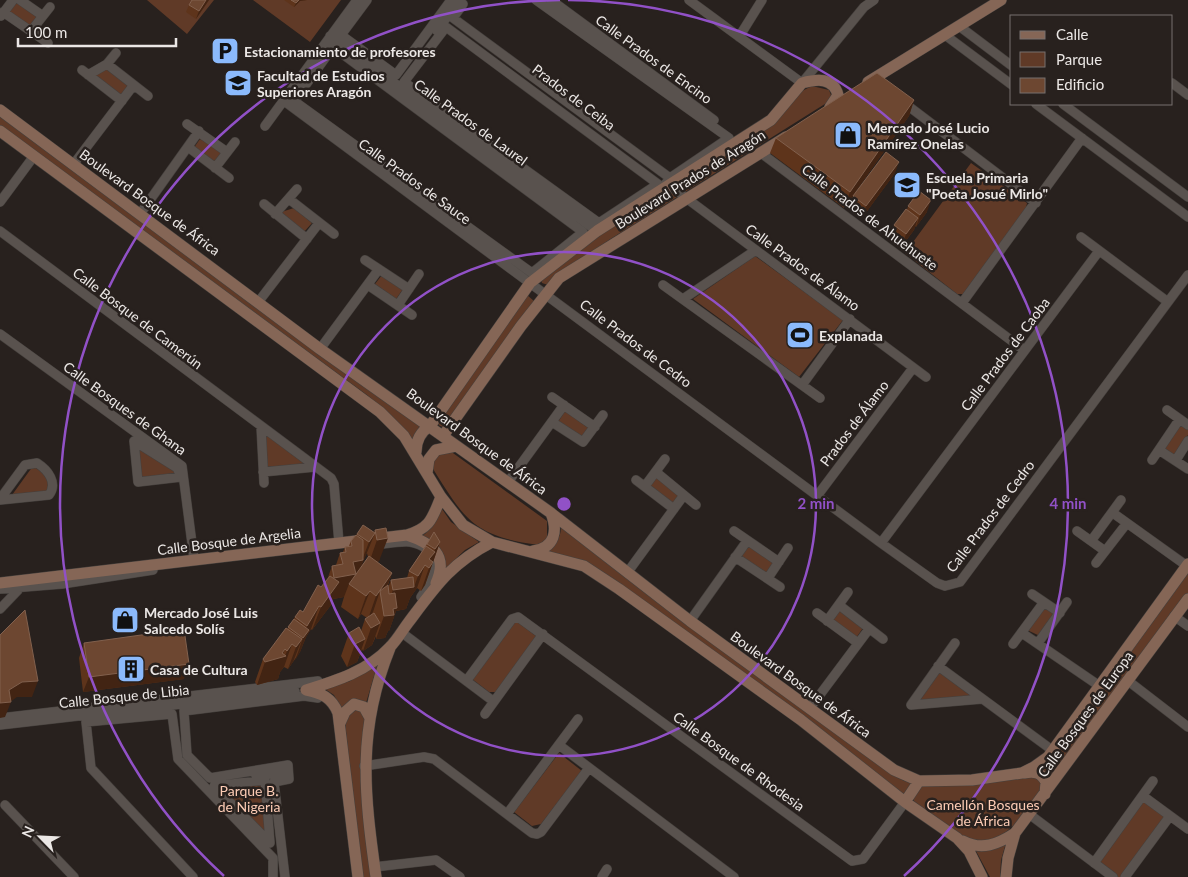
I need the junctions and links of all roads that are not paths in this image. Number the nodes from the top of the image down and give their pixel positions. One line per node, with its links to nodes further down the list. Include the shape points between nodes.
1 (13, 0): 13 (street)
2 (20, 0): 14 (street)
3 (357, 0): 19 (street)
4 (367, 0): 11 (street, via 341,35 396,75)
5 (536, 0): 11 (street, via 729,138 670,178 453,18 463,4)
6 (551, 0): 45 (street, Calle Prados de Encino)
7 (689, 0): 20 (street)
8 (762, 0): 20 (street)
9 (874, 0): 26 (street, via 864,7)
10 (1001, 0): 16 (street)
11 (454, 1): 15 (street)
12 (50, 7): 14 (street)
13 (2, 14): 17 (street)
14 (43, 16): 17 (street)
15 (445, 19): 27 (street); 54 (street, Prados de Ceiba)
16 (958, 26): 18 (street); 25 (street)
17 (31, 31): 21 (street)
18 (945, 35): 26 (street, via 876,81 826,109 838,95 834,86 825,80); 28 (street)
19 (330, 36): 27 (street, Calle Prados de Laurel); 35 (street)
20 (739, 37): 26 (street)
21 (48, 43)
22 (333, 47): 22 (street, via 521,186 583,232 532,273 294,101)
23 (116, 52): 24 (street)
24 (107, 64): 30 (street); 34 (street, via 84,72)
25 (1010, 65)
26 (802, 83): 45 (street, Boulevard Prados de Aragón, via 771,120)
27 (400, 84): 27 (street, via 446,27 658,184 599,223); 66 (street, Calle Prados de Laurel)
28 (1010, 84)
29 (1173, 84): 31 (street)
30 (133, 86): 32 (street); 34 (street)
31 (1188, 95)
32 (148, 96)
33 (895, 96): 60 (street)
34 (122, 101): 51 (street)
35 (284, 102): 40 (street); 77 (street, Calle Prados de Sauce)
36 (1037, 105): 44 (street)
37 (1064, 105): 56 (street)
38 (0, 110): 51 (street, Boulevard Bosque de África)
39 (187, 124): 42 (street)
40 (265, 126)
41 (0, 130): 50 (street)
42 (199, 131): 47 (street); 48 (street)
43 (792, 132): 49 (street, Boulevard Prados de Aragón)
44 (1082, 138): 60 (street); 64 (street)
45 (741, 140): 54 (street, Boulevard Prados de Aragón)
46 (235, 142): 48 (street)
47 (188, 147): 52 (street); 62 (street)
48 (227, 152): 52 (street)
49 (761, 153): 57 (street, Boulevard Prados de Aragón); 85 (street, Calle Prados de Ahuehuete)
50 (34, 156): 59 (street); 111 (street, via 380,412)
51 (73, 165): 62 (street, Boulevard Bosque de África)
52 (215, 168): 53 (street)
53 (229, 178)
54 (668, 184): 57 (street, Prados de Ceiba); 66 (street, Boulevard Prados de Aragón)
55 (298, 188): 58 (street)
56 (1188, 197)
57 (686, 198): 71 (street, Calle Prados de Álamo); 81 (street, Boulevard Prados de Aragón, via 576,266 559,278)
58 (288, 199): 63 (street); 65 (street)
59 (0, 202)
60 (1036, 203): 85 (street)
61 (264, 204): 63 (street)
62 (140, 214): 83 (street, Boulevard Bosque de África)
63 (275, 214): 70 (street)
64 (1188, 217)
65 (319, 224): 68 (street); 70 (street)
66 (596, 230): 77 (street, Boulevard Prados de Aragón)
67 (0, 231): 103 (street, Calle Bosque de Camerún)
68 (334, 234)
69 (1082, 238): 72 (street)
70 (307, 239): 83 (street)
71 (756, 250): 82 (street); 88 (street, Calle Prados de Álamo)
72 (1099, 251): 84 (street); 91 (street, Calle Prados de Caoba)
73 (365, 260): 74 (street)
74 (379, 269): 78 (street); 80 (street)
75 (419, 274): 80 (street)
76 (1188, 275): 84 (street, Calle Prados de Cedro)
77 (530, 282): 81 (street, Calle Prados de Sauce); 104 (street, Boulevard Prados de Aragón)
78 (368, 284): 86 (street); 90 (street)
79 (663, 285): 82 (street)
80 (409, 289): 86 (street)
81 (546, 294): 107 (street, Boulevard Prados de Aragón); 126 (street, Calle Prados de Cedro)
82 (683, 299): 94 (street)
83 (259, 301): 90 (street, Boulevard Bosque de África)
84 (1168, 302): 142 (street, Calle Prados de Cedro, via 960,582 945,586 936,583)
85 (962, 303): 91 (street, Calle Prados de Ahuehuete)
86 (398, 305): 87 (street)
87 (412, 315)
88 (850, 319): 92 (street, Calle Prados de Álamo); 94 (street)
89 (0, 334): 106 (street, Calle Bosques de Ghana)
90 (320, 349): 104 (street, Boulevard Bosque de África)
91 (1024, 350): 142 (street, Calle Prados de Caoba)
92 (913, 368): 93 (street, Calle Prados de Álamo); 126 (street, Prados de Álamo)
93 (926, 377)
94 (802, 384): 96 (street)
95 (552, 397): 97 (street)
96 (820, 398)
97 (564, 405): 101 (street); 105 (street)
98 (1166, 410): 100 (street)
99 (603, 415): 105 (street)
100 (1179, 420): 102 (street); 110 (street)
101 (552, 422): 105 (street, via 583,442); 122 (street)
102 (1188, 425)
103 (261, 426): 115 (street, Calle Bosque de Camerún); 117 (street)
104 (430, 426): 107 (street, Boulevard Bosque de África); 111 (street, Boulevard Prados de Aragón, via 419,437)
105 (595, 426)
106 (128, 427): 120 (street, Calle Bosques de Ghana, via 182,466); 120 (street, via 135,486)
107 (443, 436): 109 (street, Boulevard Bosque de África)
108 (1188, 441): 114 (street)
109 (456, 446): 119 (street, via 436,450 429,459); 122 (street, Boulevard Bosque de África)
110 (1159, 450): 113 (street); 114 (street)
111 (416, 452): 119 (street)
112 (664, 459): 118 (street)
113 (1152, 460)
114 (1176, 460): 116 (street)
115 (315, 467): 117 (street); 141 (street, Calle Bosque de Camerún, via 333,482)
116 (1188, 469)
117 (263, 472): 123 (street)
118 (656, 472): 124 (street); 125 (street)
119 (428, 473): 127 (street)
120 (183, 479): 120 (street, via 176,468 134,441 138,482); 147 (street, Calle Bosques de Ghana)
121 (636, 480): 124 (street)
122 (508, 482): 132 (street, Boulevard Bosque de África)
123 (264, 483)
124 (645, 486): 131 (street)
125 (684, 495): 130 (street); 131 (street)
126 (817, 496): 142 (street, Calle Prados de Cedro)
127 (441, 497): 137 (street, Calle Bosque de Argelia, via 427,526); 140 (street, via 462,525)
128 (0, 500): 128 (street, via 25,465 37,463 48,472 52,490 49,495)
129 (1121, 500): 133 (street)
130 (696, 504)
131 (674, 509): 151 (street)
132 (551, 513): 145 (street, via 556,524 553,539 545,548); 151 (street, Boulevard Bosque de África)
133 (1113, 513): 134 (street); 139 (street)
134 (1126, 523): 144 (street); 150 (street)
135 (734, 531): 138 (street)
136 (1077, 532): 139 (street)
137 (407, 535): 141 (street, Calle Bosque de Argelia); 157 (street, via 430,544 437,553 439,576)
138 (747, 541): 146 (street); 148 (street)
139 (1091, 541): 144 (street)
140 (492, 542): 145 (street); 157 (street, Calle Bosque de Libia, via 469,554)
141 (339, 543): 147 (street, Calle Bosque de Argelia)
142 (881, 543)
143 (788, 548): 148 (street)
144 (1105, 551): 149 (street)
145 (532, 552): 210 (street, via 584,566 619,589 801,720)
146 (735, 557): 152 (street); 168 (street)
147 (194, 559): 154 (street, Calle Bosque de Argelia)
148 (779, 562): 152 (street)
149 (1096, 563)
150 (1187, 565): 184 (street, Calle Bosques de Europa)
151 (627, 573): 168 (street, Boulevard Bosque de África)
152 (768, 578): 155 (street)
153 (0, 583): 154 (street, Calle Bosque de Argelia)
154 (24, 583): 156 (street); 164 (street); 193 (street, via 62,584 260,555 410,542 431,554 435,566 427,589 388,642 361,663 334,677 306,684)
155 (780, 587)
156 (0, 589)
157 (433, 589): 172 (street, Calle Bosque de Libia)
158 (848, 592): 163 (street)
159 (1032, 594): 161 (street)
160 (1188, 599): 167 (street, Calle Bosques de Europa)
161 (1044, 602): 166 (street); 173 (street)
162 (1067, 602): 166 (street)
163 (839, 605): 169 (street); 171 (street)
164 (0, 609)
165 (817, 613): 169 (street)
166 (1060, 613): 178 (street)
167 (1174, 616): 170 (street); 183 (street, Calle Bosques de Europa)
168 (690, 621): 189 (street, Boulevard Bosque de África)
169 (827, 621): 176 (street)
170 (1188, 626)
171 (869, 629): 175 (street); 176 (street)
172 (401, 632): 180 (street, Calle Bosque de Libia); 182 (street)
173 (1022, 632): 178 (street); 179 (street)
174 (543, 634): 182 (street, Calle Bosque de Rhodesia, via 520,618 514,618); 187 (street); 210 (street, Calle Bosque de Rhodesia, via 852,861 863,859)
175 (883, 639)
176 (858, 643): 189 (street)
177 (955, 643): 181 (street)
178 (1038, 643): 184 (street)
179 (1013, 644)
180 (390, 648): 185 (street, Calle Bosque de Libia, via 349,676); 192 (street)
181 (938, 666): 186 (street); 186 (street, via 912,706)
182 (467, 680): 187 (street)
183 (1127, 680): 197 (street); 208 (street, Calle Bosques de Europa)
184 (1098, 685): 199 (street, Calle Bosques de Europa)
185 (306, 690): 188 (street, Calle Bosque de Libia); 195 (street, via 328,697 334,704)
186 (982, 699): 199 (street)
187 (494, 702): 190 (street)
188 (177, 705): 191 (street, Calle Bosque de Libia); 207 (street, via 182,755)
189 (810, 708): 205 (street, Boulevard Bosque de África, via 894,770)
190 (485, 714)
191 (80, 716): 196 (street, Calle Bosque de Libia); 224 (street, via 88,773)
192 (369, 716): 195 (street, via 364,707 354,704); 200 (street)
193 (0, 718)
194 (578, 719): 198 (street)
195 (340, 723): 227 (street)
196 (0, 725)
197 (1188, 727)
198 (558, 745): 201 (street); 212 (street)
199 (1052, 750): 203 (street, Boulevard Bosque de África, via 1034,767)
200 (364, 766): 212 (street, via 429,758); 221 (street)
201 (589, 768): 212 (street, via 540,833 532,833); 230 (street)
202 (284, 772): 204 (street)
203 (1022, 773): 205 (street, Boulevard Bosque de África, via 972,780); 208 (street, via 1033,771 1041,774 1046,782)
204 (267, 778): 204 (street, via 267,807 270,843 214,786); 207 (street); 218 (street)
205 (919, 781): 210 (street)
206 (1154, 781): 209 (street)
207 (206, 782): 218 (street)
208 (1044, 795): 213 (street, Calle Bosques de Europa)
209 (1143, 796): 214 (street); 219 (street)
210 (905, 802): 217 (street)
211 (2, 806): 223 (street)
212 (507, 814)
213 (1029, 814): 216 (street, Calle Bosques de Europa); 219 (street)
214 (1170, 816): 215 (street); 234 (street)
215 (1188, 829)
216 (1015, 833): 217 (street, via 989,846 975,846); 232 (street, Calle Bosques de Europa)
217 (957, 838): 231 (street, via 969,852)
218 (277, 856): 222 (street)
219 (1094, 862): 233 (street)
220 (607, 869): 229 (street)
221 (375, 872): 228 (street, via 436,860)
222 (280, 876): 225 (street, via 273,858 178,759 172,714 86,722 91,768); 226 (street, via 274,782 289,779 288,765 210,778 187,755 184,711 304,696 314,696 330,706 335,715)
223 (74, 877)
224 (186, 877)
225 (192, 877)
226 (353, 877)
227 (358, 877)
228 (460, 877)
229 (602, 877)
230 (734, 877)
231 (982, 877)
232 (1006, 877)
233 (1113, 877)
234 (1125, 877)

